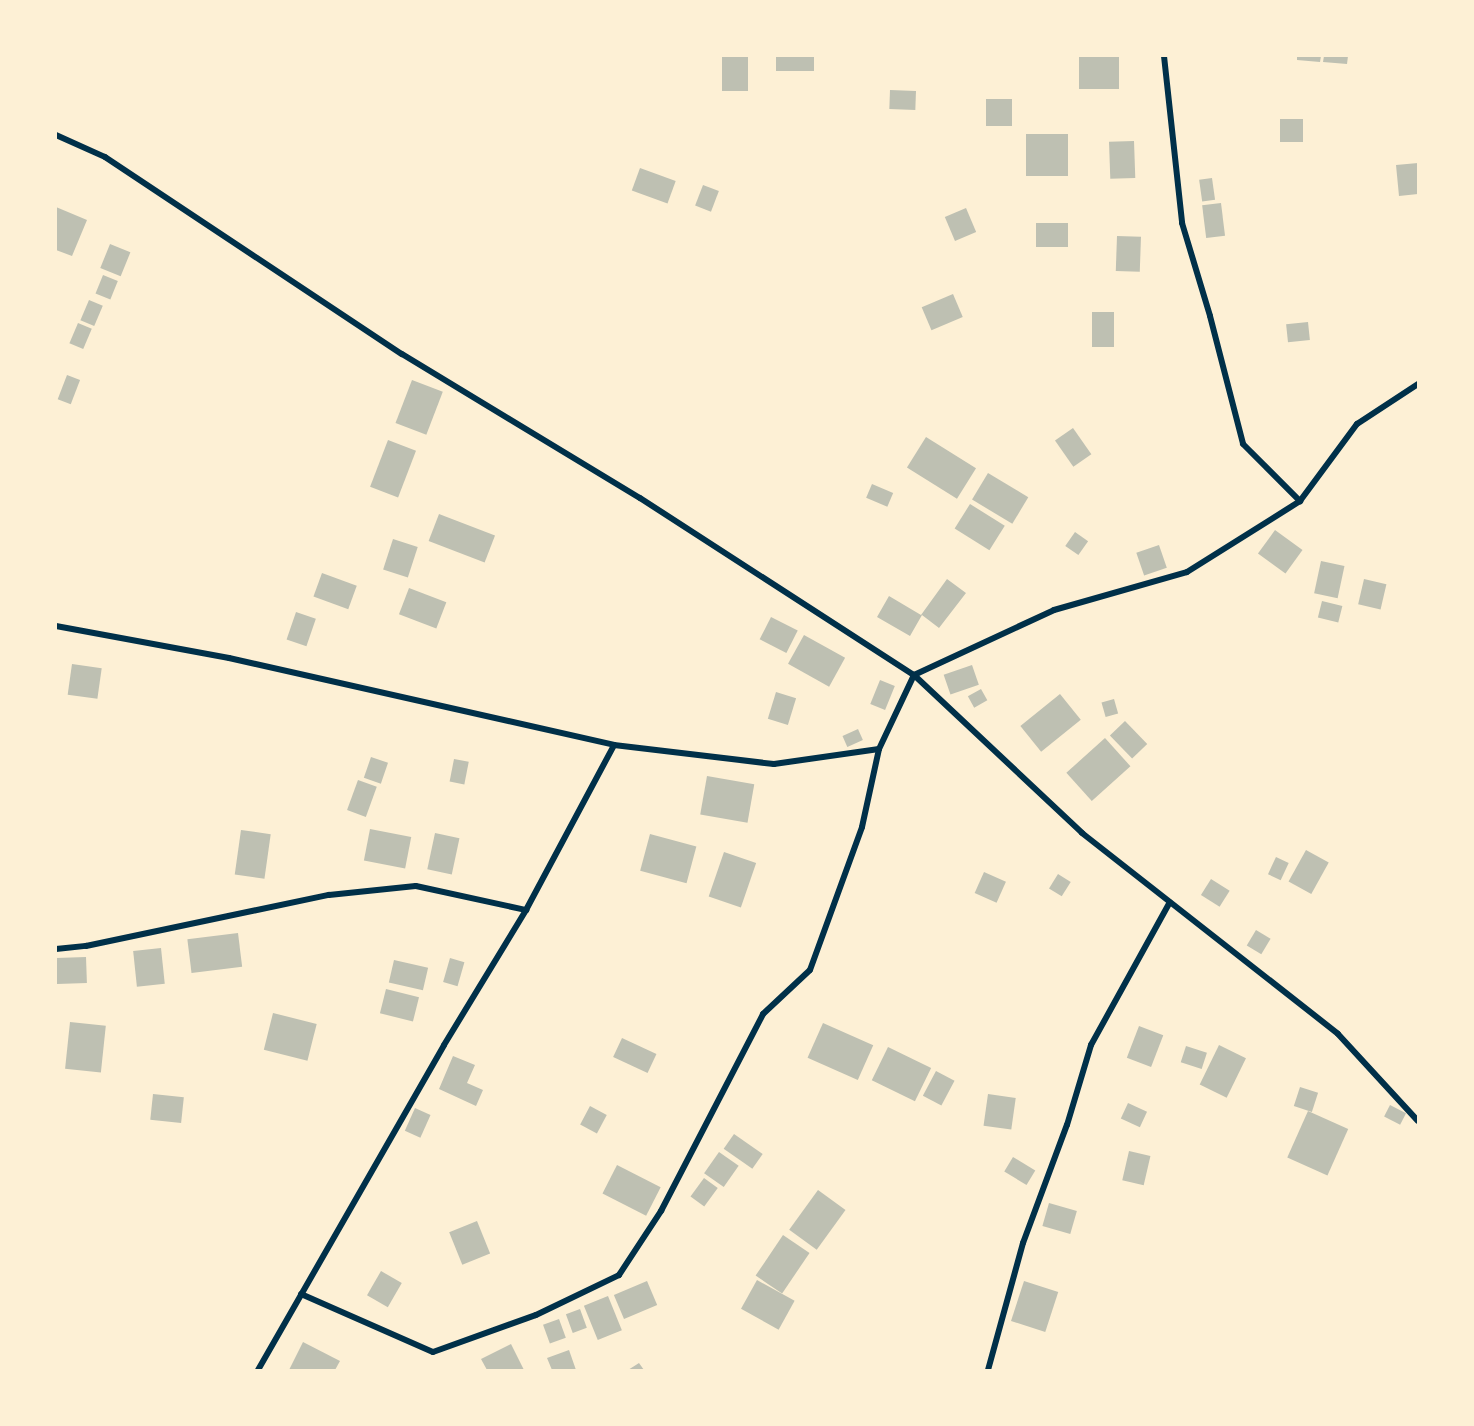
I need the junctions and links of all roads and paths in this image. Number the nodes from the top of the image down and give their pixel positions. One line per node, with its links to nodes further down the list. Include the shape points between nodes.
1 (1164, 56): 4 (street, via 1182,223 1243,444)
2 (56, 135): 6 (street, via 105,156 402,354 640,498)
3 (1419, 384): 4 (street, via 1357,424)
4 (1300, 501): 6 (street, via 1187,572 1054,610)
5 (56, 626): 7 (street, via 229,658)
6 (914, 675): 8 (street); 9 (street, via 1082,833)
7 (614, 745): 8 (street, via 774,764); 10 (street)
8 (879, 749): 13 (street, via 862,827 810,970 763,1014 661,1210 619,1275 536,1316 433,1352)
9 (1170, 902): 12 (street, via 1338,1034); 15 (street, via 1091,1045 1067,1125 1023,1243)
10 (526, 910): 11 (street, via 416,886 329,895); 13 (street)
11 (56, 949)
12 (1419, 1121)
13 (301, 1294): 14 (street)
14 (258, 1371)
15 (988, 1371)

